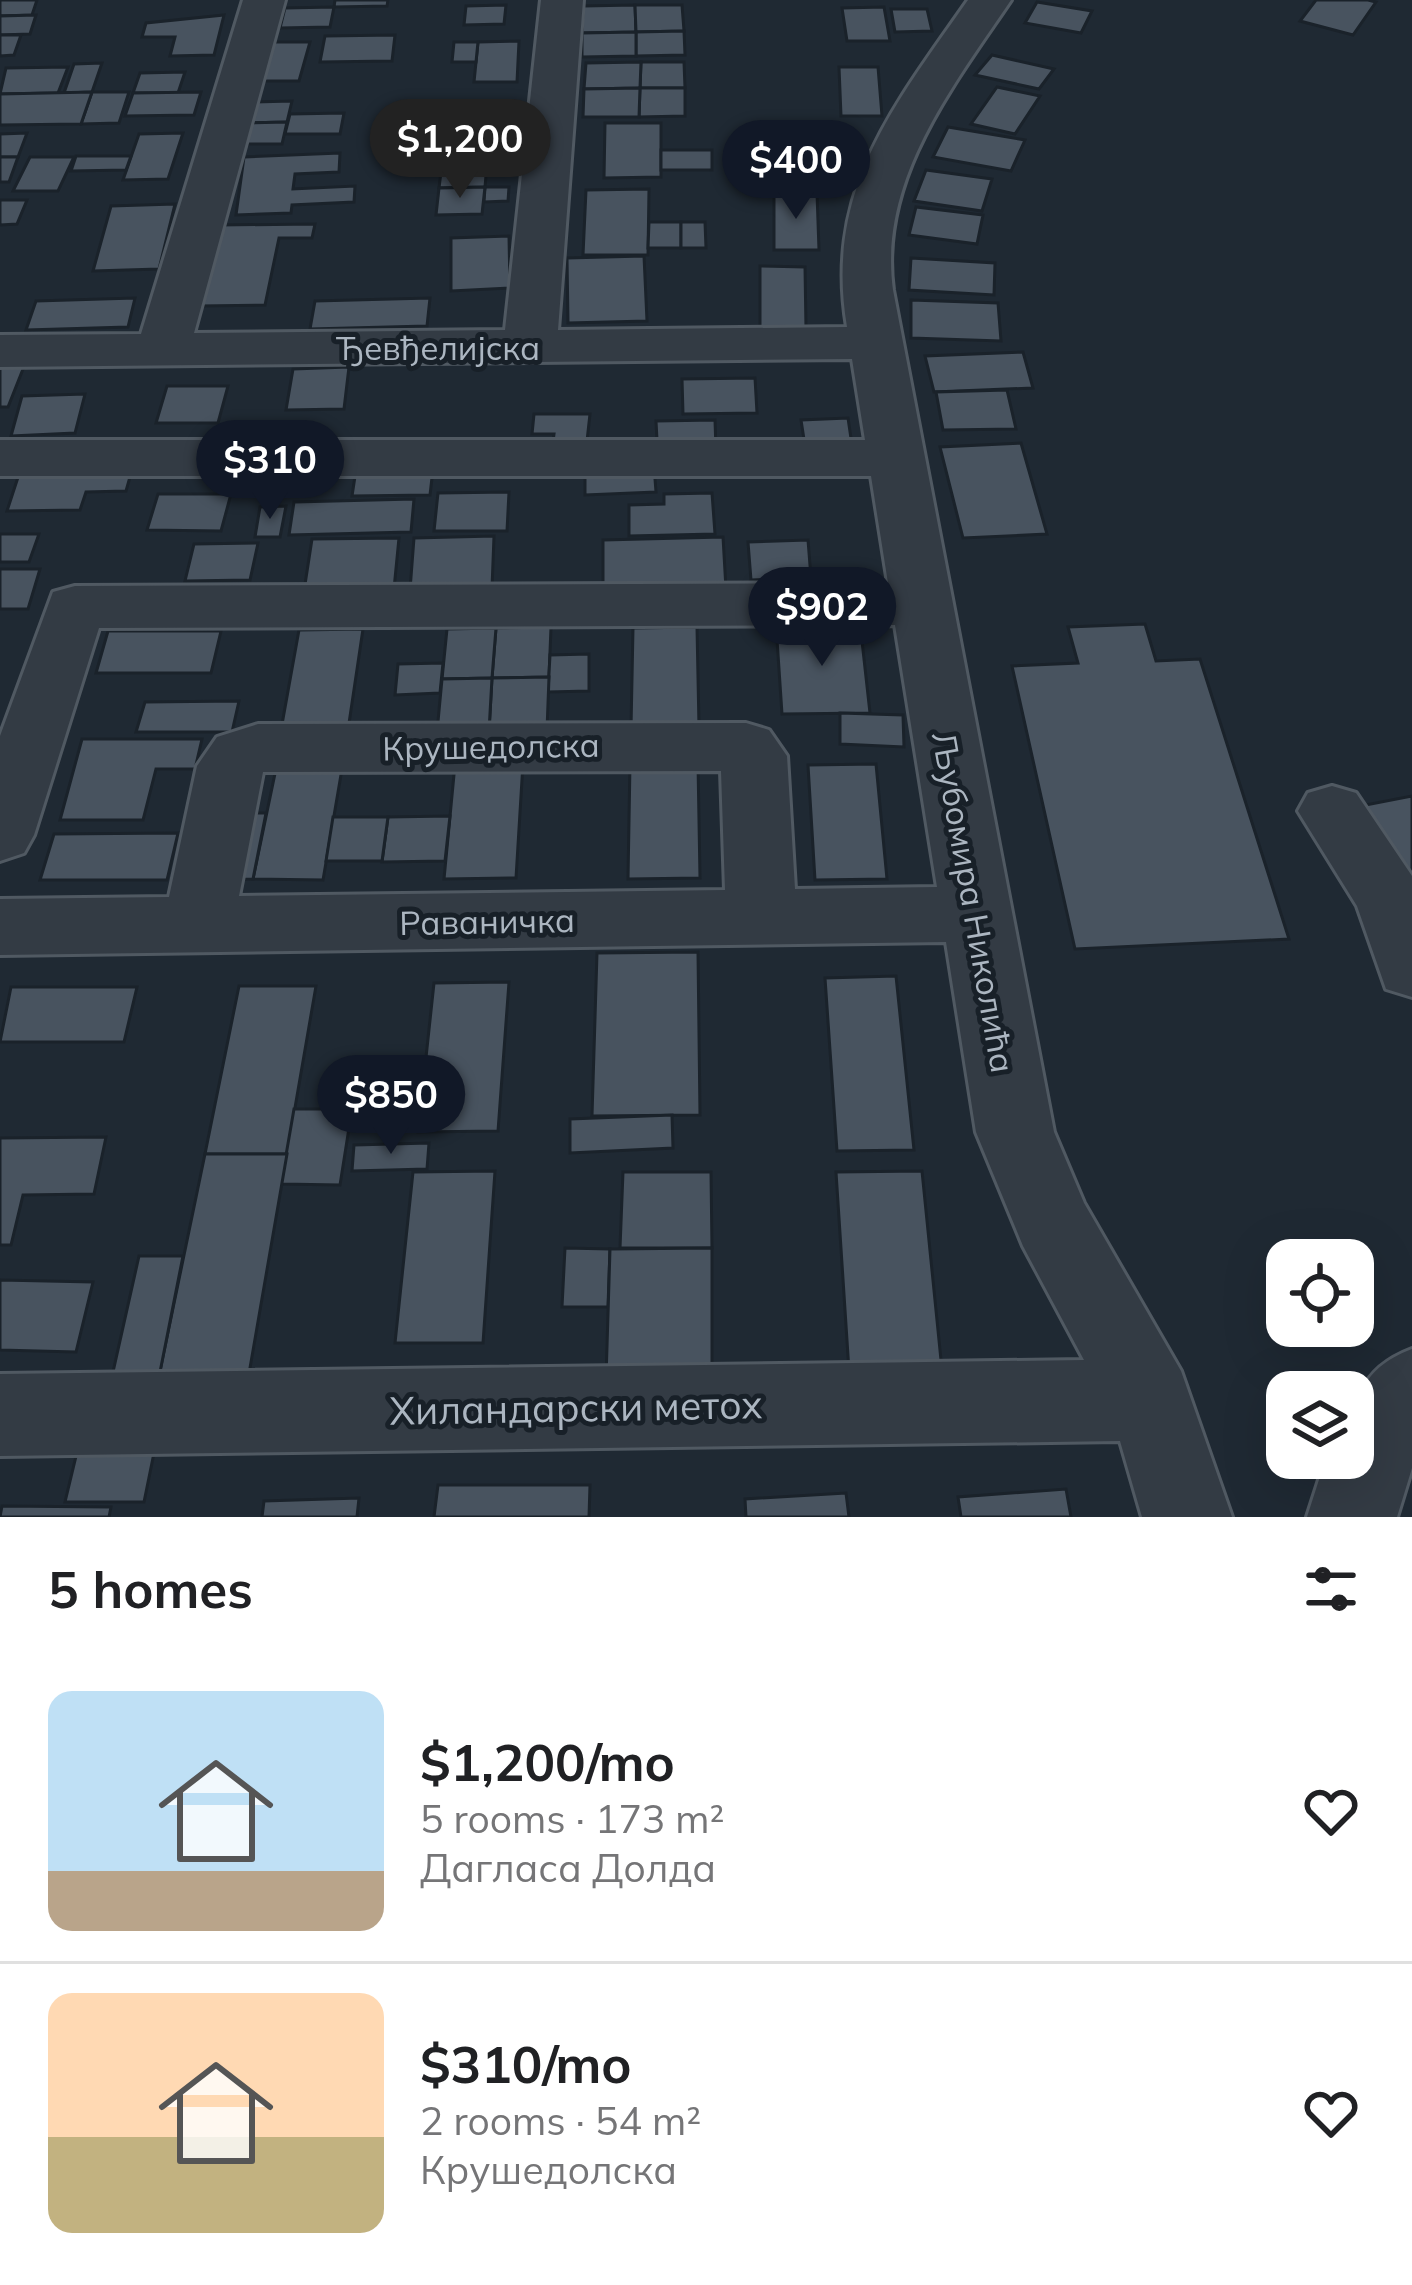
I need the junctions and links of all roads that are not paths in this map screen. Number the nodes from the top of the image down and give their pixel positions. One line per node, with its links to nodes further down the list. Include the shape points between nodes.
1 (264, 0): 6 (street)
2 (562, 0): 5 (street)
3 (990, 0): 4 (street, Љубомира Николића, via 876,185 865,260)
4 (875, 343): 5 (street, Ђевђелијска); 9 (street, Љубомира Николића)
5 (530, 346): 6 (street, Ђевђелијска)
6 (163, 349): 7 (street, Ђевђелијска)
7 (0, 350)
8 (0, 458): 9 (street)
9 (896, 458): 10 (street, Љубомира Николића)
10 (921, 604): 12 (street, via 76,607); 13 (street, Љубомира Николића)
11 (1332, 811): 17 (street, via 1394,907)
12 (0, 835)
13 (974, 914): 14 (street, Раваничка); 19 (street, Љубомира Николића, via 1015,1132 1051,1221)
14 (760, 917): 15 (street, Раваничка); 15 (street, Крушедолска, via 754,756 746,747 258,748 230,766)
15 (198, 925): 16 (street, Раваничка)
16 (0, 927)
17 (1412, 968)
18 (1412, 1389): 22 (street, via 1369,1459)
19 (1151, 1400): 20 (street, Хиландарски метох); 21 (street, Љубомира Николића)
20 (0, 1415)
21 (1187, 1517)
22 (1352, 1517)

